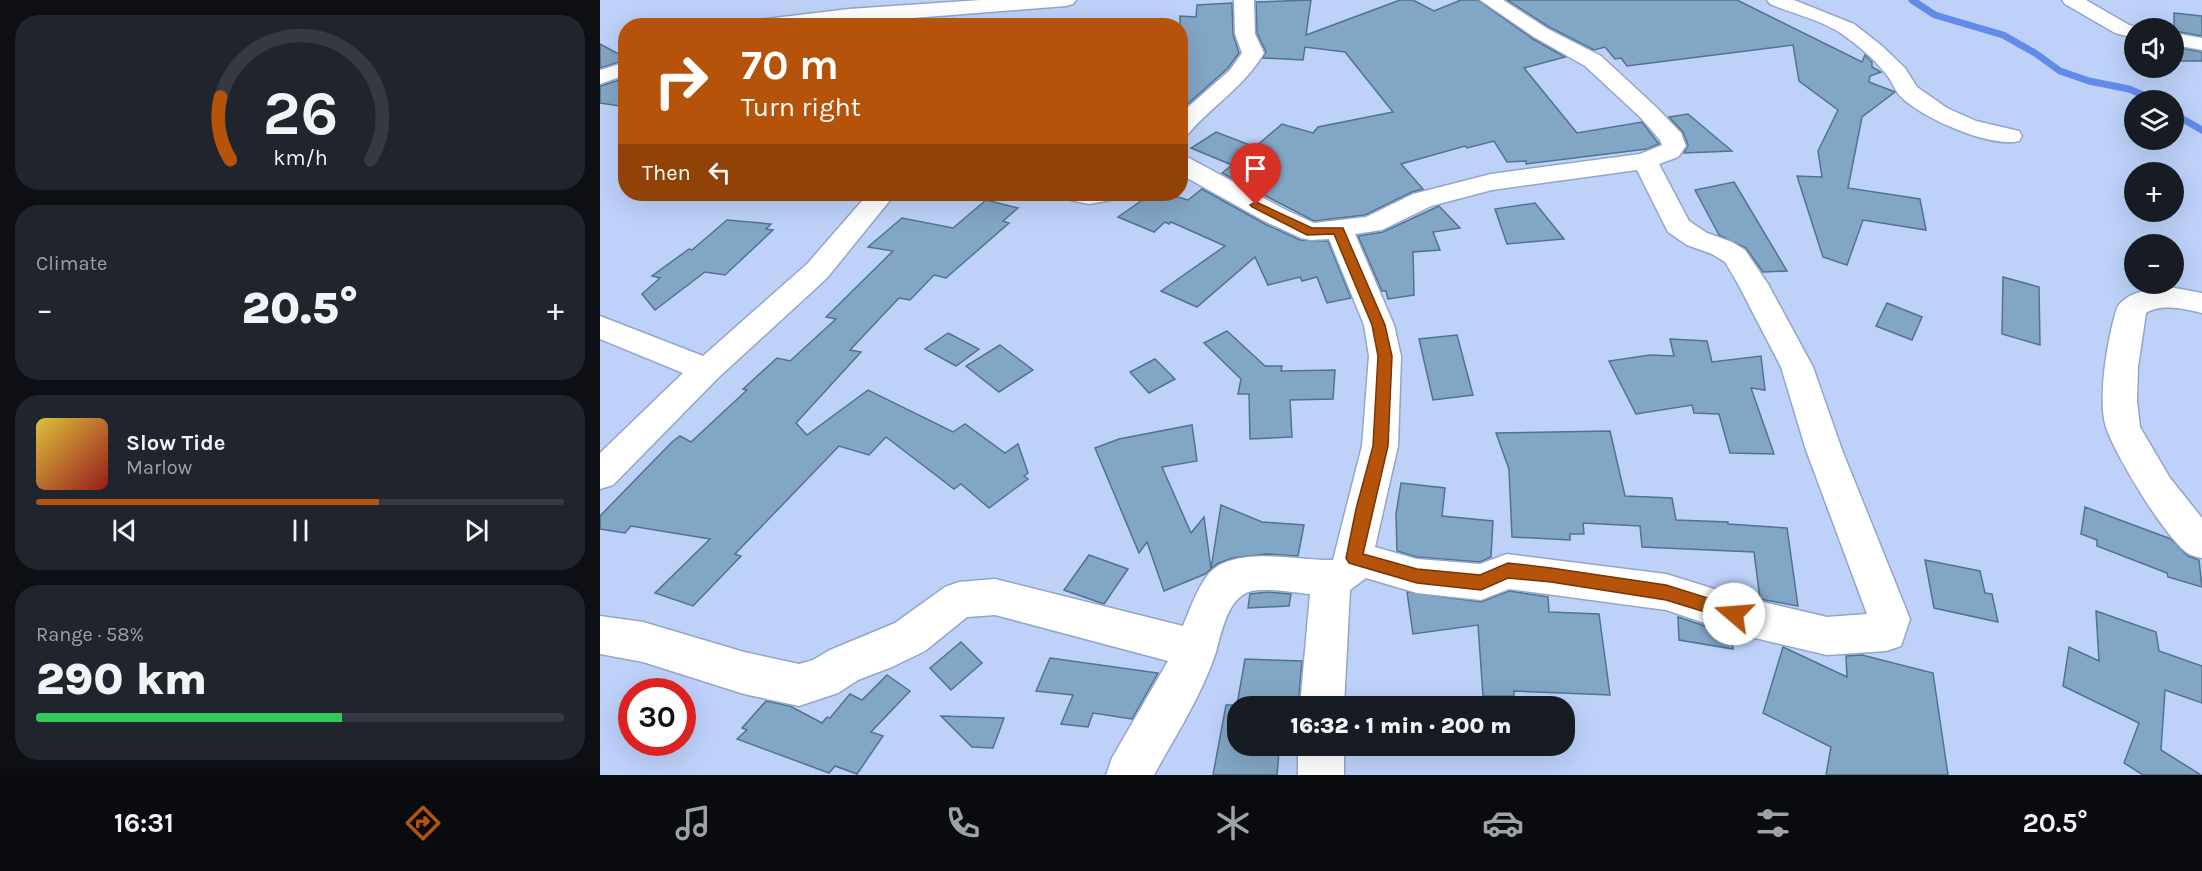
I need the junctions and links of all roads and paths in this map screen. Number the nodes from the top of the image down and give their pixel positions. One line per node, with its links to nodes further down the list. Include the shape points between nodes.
1 (1066, 0): 6 (street)
2 (1244, 0): 14 (street, via 1245,34 1253,53 1249,62)
3 (1490, 0): 16 (street, via 1593,61 1648,112 1672,138 1674,146 1669,152)
4 (1777, 0): 15 (street, via 1848,28 1897,73 1909,92 1939,113 1968,126)
5 (2072, 0): 9 (street)
6 (1004, 2): 7 (street); 8 (street)
7 (824, 18)
8 (1001, 18)
9 (2124, 30)
10 (2184, 41): 11 (street)
11 (2202, 44)
12 (618, 71): 13 (street)
13 (600, 77)
14 (1188, 119)
15 (2010, 136)
16 (1645, 161): 19 (street, via 1491,182 1422,200 1372,224); 25 (street, via 1678,226 1736,256 1797,367 1824,450 1889,619 1886,632 1827,636 1734,614 1666,592 1508,571 1481,582)
17 (1188, 167): 19 (street)
18 (876, 201): 22 (street, via 818,270)
19 (1311, 232): 25 (street, via 1339,230 1379,325 1385,356 1380,446 1364,509)
20 (2202, 303): 24 (street, via 2166,298 2141,301 2132,308 2125,342 2120,414 2123,427 2166,504)
21 (600, 327): 22 (street)
22 (707, 370): 23 (street)
23 (600, 475)
24 (2202, 542)
25 (1342, 568): 27 (street, via 1237,577 1223,586 1211,607); 28 (street)
26 (600, 635): 27 (street, via 643,642 744,673 799,685 823,678 845,664 910,637 959,600 995,597)
27 (1196, 649): 30 (street)
28 (1323, 696)
29 (1321, 756): 31 (street)
30 (1129, 775)
31 (1321, 775)

